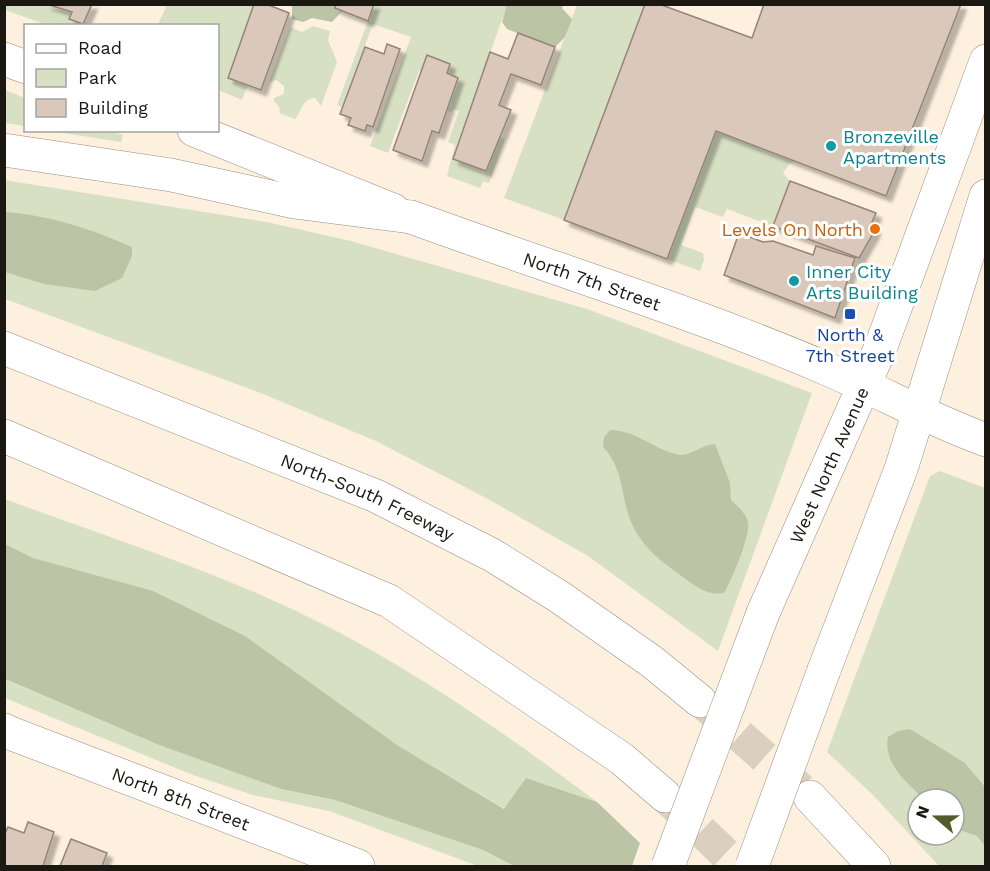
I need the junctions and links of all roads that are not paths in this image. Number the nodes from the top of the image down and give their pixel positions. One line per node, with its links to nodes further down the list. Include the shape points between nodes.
1 (4, 59): 3 (main road)
2 (986, 61): 9 (main road, West North Avenue)
3 (24, 65)
4 (199, 132): 7 (main road, North 7th Street)
5 (4, 150): 7 (main road, via 171,175 294,202)
6 (986, 196): 10 (main road)
7 (411, 217): 9 (main road, North 7th Street, via 695,319 828,369)
8 (4, 348): 13 (main road, North-South Freeway, via 376,496 492,555 558,596)
9 (864, 387): 10 (main road, North 7th Street); 18 (main road, West North Avenue, bridge, via 763,613)
10 (917, 413): 12 (main road, North 7th Street); 19 (main road, bridge, via 901,469)
11 (4, 435): 15 (main road, via 389,601 622,759)
12 (986, 440)
13 (700, 700)
14 (6, 731): 17 (main road, North 8th Street)
15 (664, 796)
16 (810, 797): 20 (main road)
17 (358, 867)
18 (668, 867)
19 (752, 867)
20 (874, 867)

